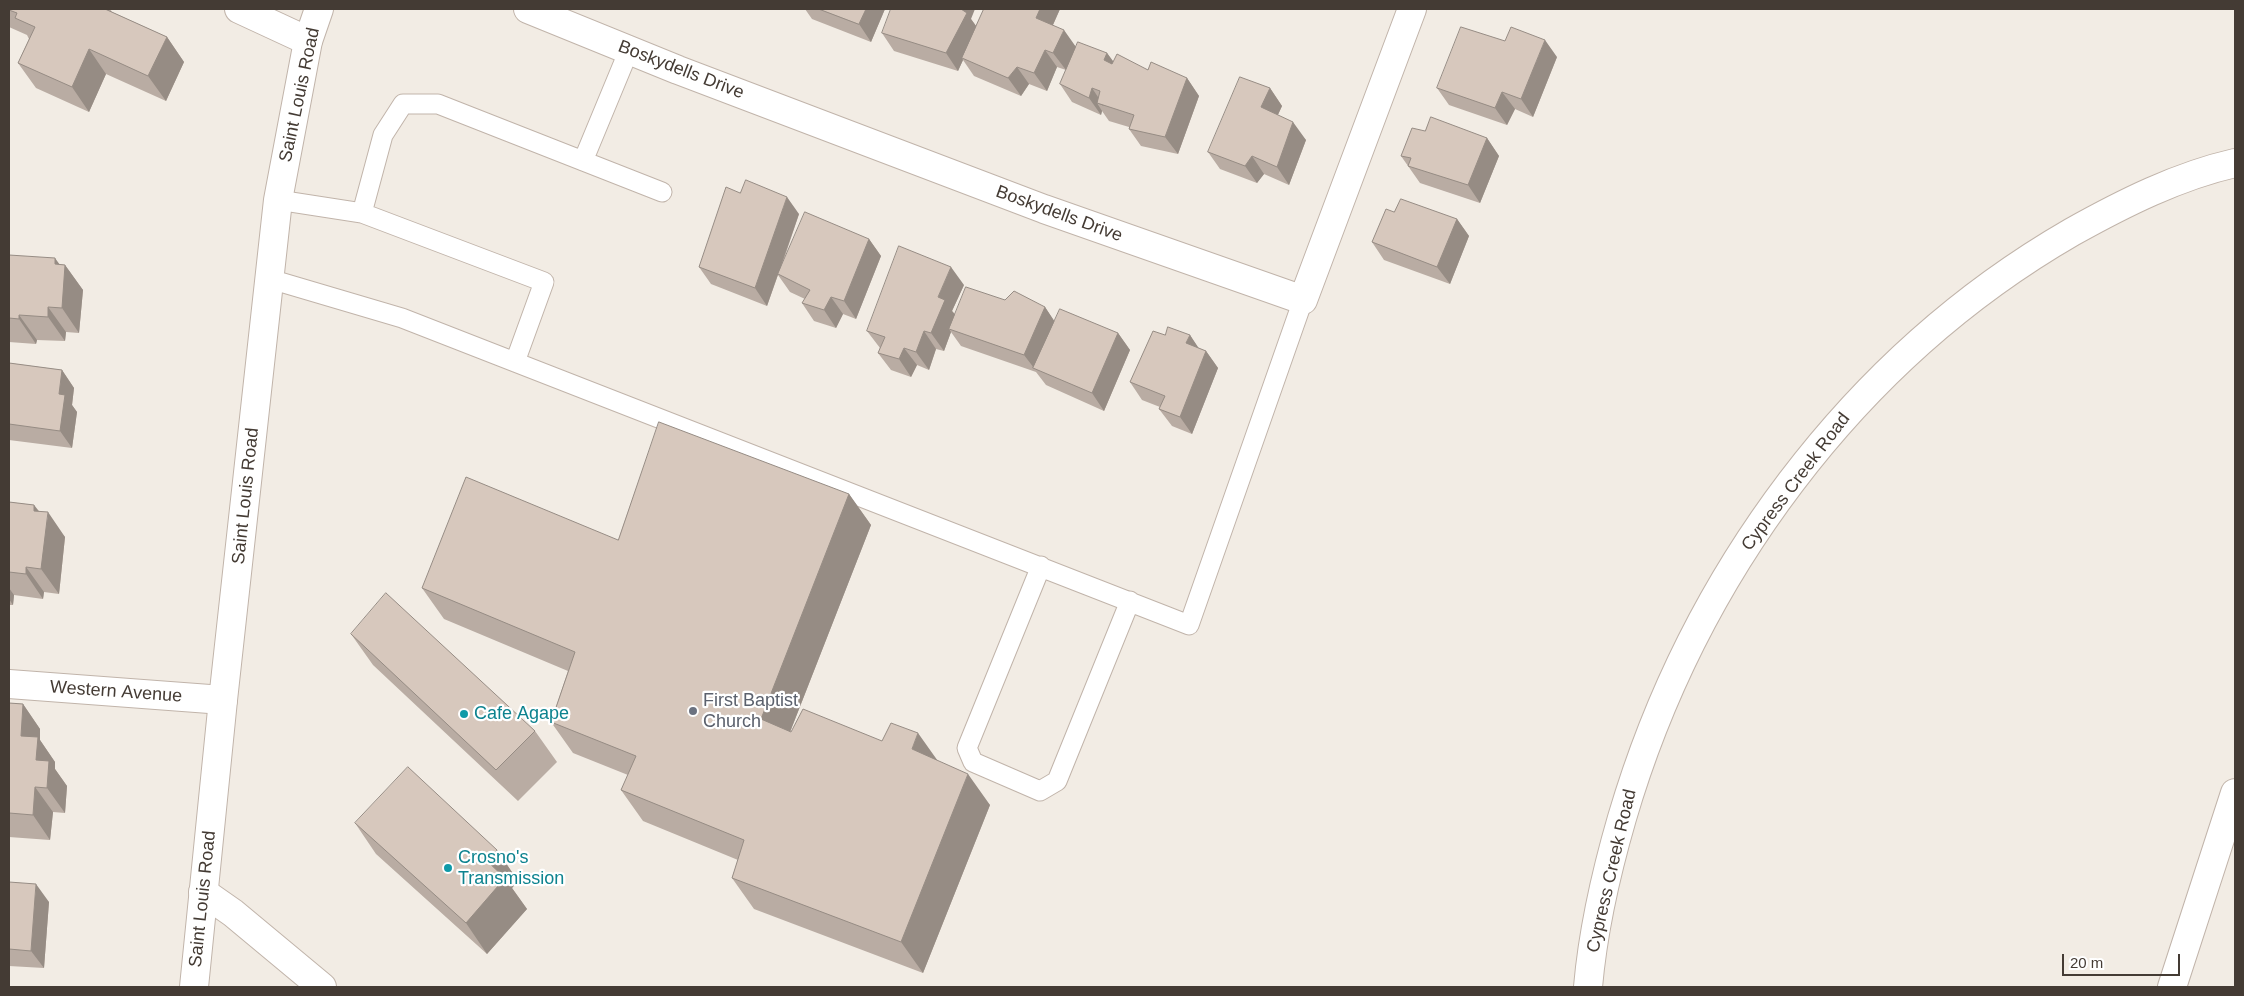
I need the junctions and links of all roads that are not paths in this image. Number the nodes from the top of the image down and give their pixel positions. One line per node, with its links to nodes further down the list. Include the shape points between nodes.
1 (239, 9): 5 (street)
2 (319, 9): 5 (street, Saint Louis Road)
3 (529, 9): 6 (street, Boskydells Drive)
4 (1412, 9): 13 (street)
5 (308, 41): 10 (street, Saint Louis Road)
6 (629, 50): 7 (lane); 13 (street, Boskydells Drive, via 1044,210)
7 (583, 161): 9 (lane); 11 (lane, via 438,104 403,104 383,136)
8 (2235, 163): 23 (street, Cypress Creek Road, via 2199,171 2110,211 2037,253 1950,316 1884,374 1827,436 1765,517 1721,586 1673,677 1635,773 1612,852 1591,953)
9 (662, 192)
10 (278, 200): 11 (lane); 12 (street, Saint Louis Road)
11 (362, 213): 14 (lane, via 544,282)
12 (270, 279): 14 (lane, via 402,318); 18 (street, Saint Louis Road)
13 (1303, 300): 16 (lane, via 1189,625)
14 (515, 362): 15 (lane)
15 (1042, 566): 16 (lane); 16 (lane, via 967,748 973,762 1040,791 1056,781)
16 (1130, 600)
17 (9, 684): 18 (street, Western Avenue)
18 (223, 700): 20 (street, Saint Louis Road)
19 (2235, 793): 24 (street)
20 (203, 892): 21 (street, Saint Louis Road); 22 (street, via 234,913)
21 (194, 987)
22 (322, 987)
23 (1588, 987)
24 (2172, 987)

